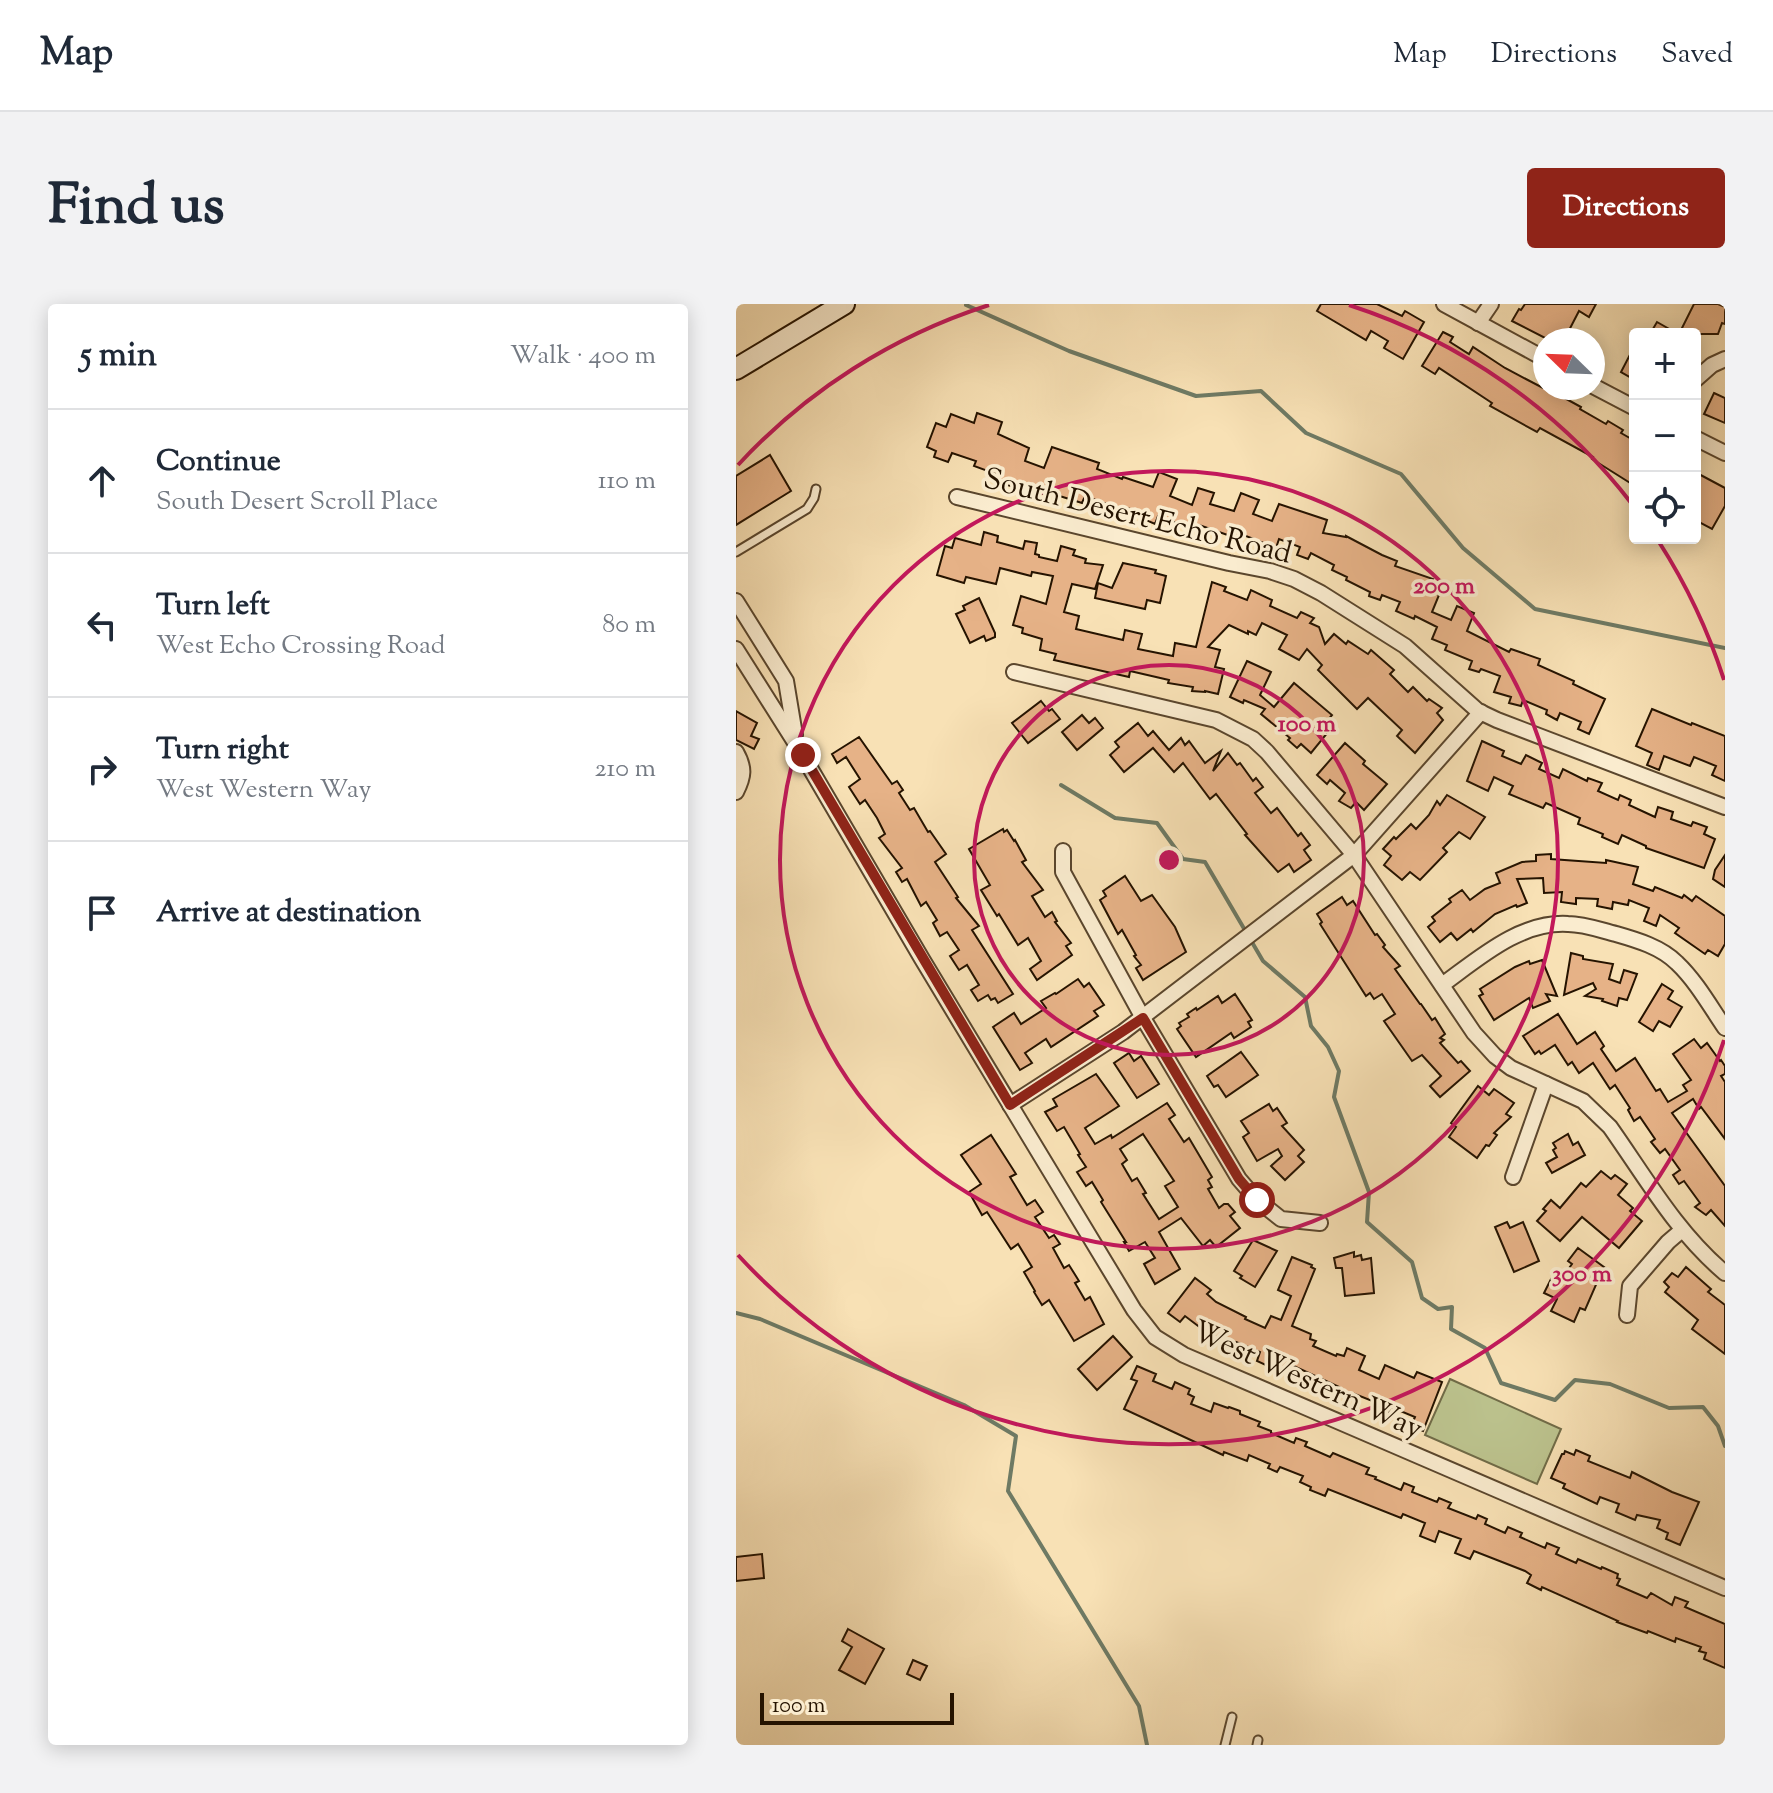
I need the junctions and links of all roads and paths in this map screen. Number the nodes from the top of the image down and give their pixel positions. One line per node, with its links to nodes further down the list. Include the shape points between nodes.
1 (844, 304): 7 (main road)
2 (1444, 304): 4 (street)
3 (1491, 304): 4 (street)
4 (1478, 323): 5 (street)
5 (1533, 353)
6 (1725, 359): 8 (street)
7 (737, 365)
8 (1701, 375)
9 (1605, 392): 10 (street)
10 (1629, 405)
11 (1701, 441): 12 (street)
12 (1725, 453)
13 (816, 489): 15 (lane, via 807,509)
14 (957, 497): 19 (street, South Desert Echo Road, via 1294,579 1405,646)
15 (736, 552)
16 (736, 601): 20 (street, West Western Way, via 786,681)
17 (736, 649): 20 (street, West Western Way)
18 (1014, 672): 25 (street, via 1216,720 1241,731 1267,752)
19 (1481, 712): 23 (street, South Desert Echo Road); 25 (street)
20 (796, 744): 30 (street, West Western Way)
21 (739, 758): 22 (street, via 742,780)
22 (736, 792)
23 (1725, 807)
24 (1063, 851): 27 (street, via 1063,872)
25 (1354, 855): 26 (street); 27 (street)
26 (1442, 985): 28 (street, via 1515,936 1564,923 1583,925 1660,950 1689,976); 29 (street, via 1495,1056)
27 (1143, 1018): 30 (street); 32 (street, via 1239,1179 1257,1200 1281,1219)
28 (1725, 1028)
29 (1546, 1084): 31 (street); 33 (street, via 1583,1101 1610,1127)
30 (1010, 1105): 36 (street, West Western Way, via 1155,1337 1184,1355)
31 (1513, 1177)
32 (1320, 1223)
33 (1682, 1230): 34 (street); 35 (street, via 1630,1286)
34 (1725, 1273)
35 (1627, 1315)
36 (1725, 1588)
37 (1232, 1717): 38 (lane)
38 (1225, 1745)

